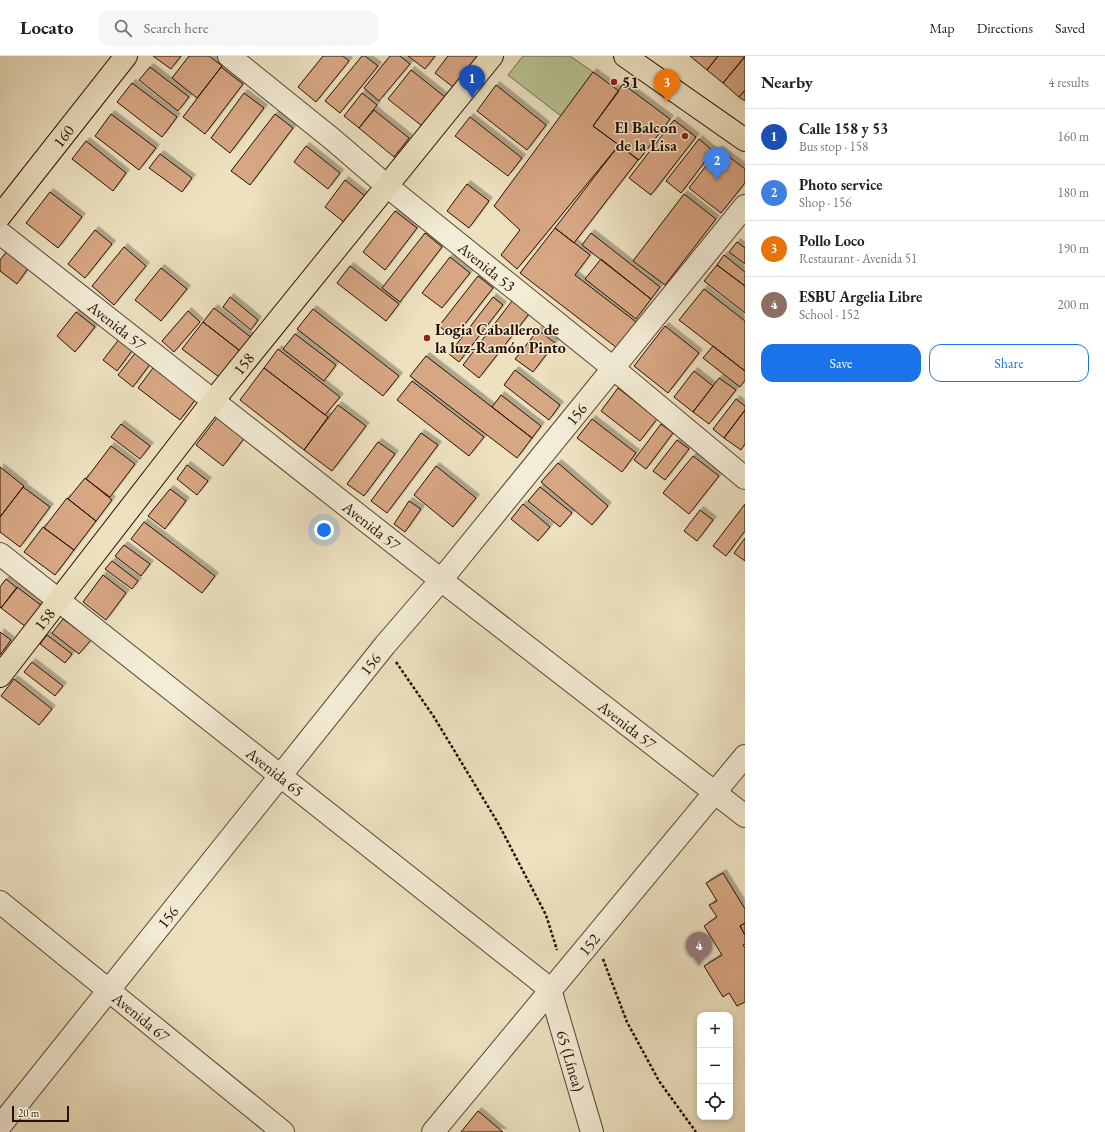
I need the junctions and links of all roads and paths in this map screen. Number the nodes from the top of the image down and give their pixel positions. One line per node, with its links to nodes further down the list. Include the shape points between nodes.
1 (126, 56): 8 (main road, 160)
2 (229, 56): 6 (street, Avenida 53, via 332,138)
3 (492, 56): 6 (main road, 158)
4 (625, 56): 5 (main road)
5 (745, 140)
6 (387, 186): 10 (street, Avenida 53); 11 (main road, 158)
7 (745, 206): 10 (street, 156)
8 (0, 216)
9 (0, 233): 11 (street, Avenida 57)
10 (613, 368): 12 (street, Avenida 53); 14 (street, 156)
11 (213, 400): 14 (street, Avenida 57); 15 (main road, 158)
12 (745, 478)
13 (0, 554): 15 (street, Avenida 65)
14 (441, 580): 16 (street, 156); 20 (street, Avenida 57)
15 (58, 600): 17 (main road, 158); 19 (street, Avenida 65)
16 (385, 645): 19 (street, 156); 24 (path, via 434,717 498,823 546,915)
17 (0, 676)
18 (745, 756): 20 (street, 152)
19 (280, 776): 25 (street, Avenida 65); 26 (street, 156)
20 (715, 792): 21 (street, Avenida 57); 23 (street, 152)
21 (745, 816)
22 (0, 902): 26 (street, Avenida 67)
23 (595, 936): 24 (street, 152); 31 (path, via 627,1022 659,1081)
24 (564, 973): 25 (street, 152)
25 (550, 989): 29 (street, 152); 30 (street, 65 (Línea))
26 (108, 990): 27 (street, 156); 28 (street, Avenida 67)
27 (0, 1126)
28 (283, 1132)
29 (433, 1132)
30 (592, 1132)
31 (696, 1132)

